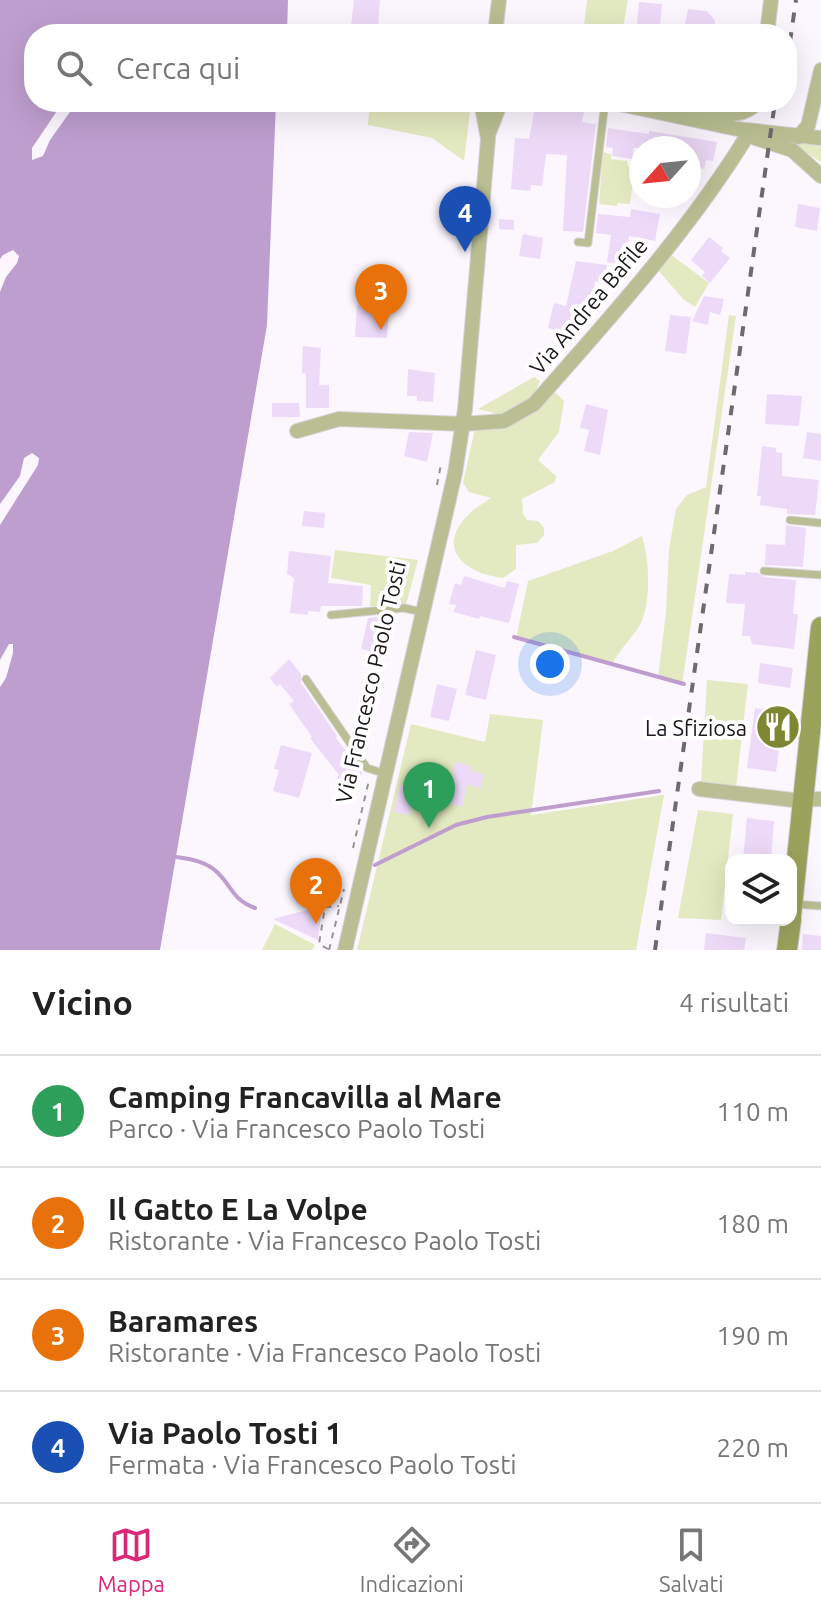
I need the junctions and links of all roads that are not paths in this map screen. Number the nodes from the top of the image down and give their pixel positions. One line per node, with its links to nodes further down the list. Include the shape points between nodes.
1 (499, 0): 3 (street)
2 (771, 0): 4 (street)
3 (497, 24)
4 (768, 24)
5 (821, 70): 13 (street, via 808,126)
6 (483, 112): 12 (street)
7 (497, 112): 12 (street)
8 (607, 112): 17 (lane, via 588,243)
9 (661, 112): 10 (street)
10 (672, 114): 11 (street)
11 (742, 132): 13 (street); 15 (street); 18 (street, Via Andrea Bafile, via 728,169 534,404 504,421)
12 (488, 135): 18 (street, Via Francesco Paolo Tosti)
13 (798, 137): 14 (street)
14 (821, 138)
15 (815, 164): 16 (street)
16 (821, 176)
17 (578, 242)
18 (463, 424): 19 (street, via 339,419); 24 (street, Via Francesco Paolo Tosti)
19 (297, 431)
20 (790, 520): 21 (lane)
21 (821, 523)
22 (764, 571): 23 (lane)
23 (821, 575)
24 (424, 612): 25 (lane, via 404,608); 29 (street, Via Francesco Paolo Tosti)
25 (331, 615)
26 (821, 627): 28 (main road)
27 (306, 679): 29 (lane, via 367,768)
28 (814, 770): 31 (main road)
29 (379, 772): 36 (street, Via Francesco Paolo Tosti)
30 (699, 789): 31 (street)
31 (812, 799): 32 (main road)
32 (797, 880)
33 (821, 906): 34 (lane)
34 (797, 912)
35 (790, 926): 37 (main road)
36 (345, 950)
37 (787, 950)

